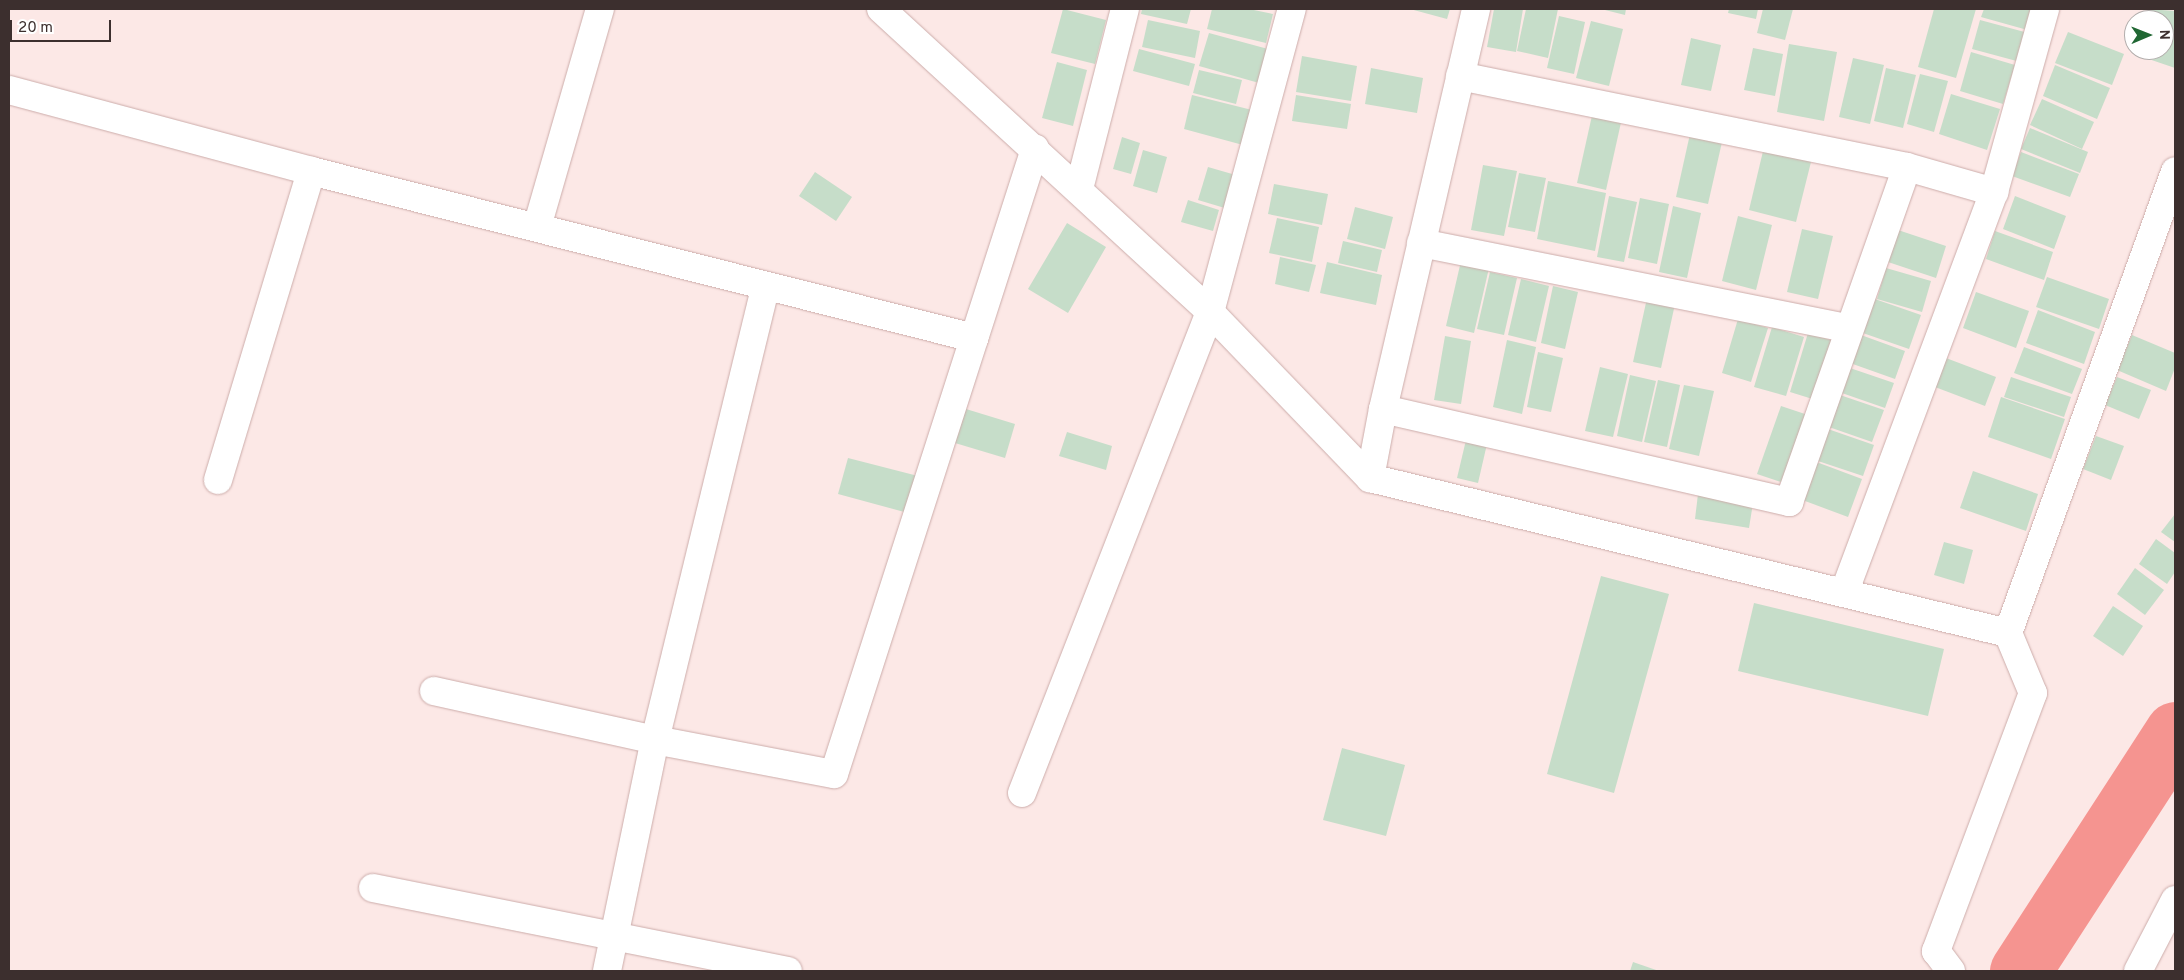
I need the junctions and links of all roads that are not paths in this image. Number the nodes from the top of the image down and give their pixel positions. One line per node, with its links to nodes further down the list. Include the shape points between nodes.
1 (600, 9): 15 (street)
2 (881, 9): 9 (street)
3 (1125, 9): 13 (street)
4 (1292, 9): 18 (street)
5 (1476, 9): 7 (street)
6 (2045, 9): 14 (street)
7 (1460, 76): 10 (street); 16 (street)
8 (9, 90): 11 (street)
9 (1035, 149): 13 (street); 20 (street)
10 (1907, 167): 14 (street); 19 (street)
11 (311, 171): 15 (street); 23 (street)
12 (2175, 171): 25 (street)
13 (1080, 189): 18 (street)
14 (1994, 192): 24 (street)
15 (537, 227): 17 (street)
16 (1421, 243): 19 (street); 21 (street)
17 (766, 286): 20 (street); 27 (street)
18 (1210, 312): 22 (street); 28 (street)
19 (1848, 328): 21 (street, via 1789,502)
20 (974, 338): 27 (street, via 834,774)
21 (1382, 409): 22 (street)
22 (1370, 478): 24 (street)
23 (218, 480)
24 (1844, 593): 25 (street)
25 (2008, 633): 34 (street, via 2033,693 1936,951)
26 (434, 691): 27 (street)
27 (655, 740): 31 (street)
28 (1022, 793)
29 (373, 888): 31 (street)
30 (2175, 900): 35 (street)
31 (614, 938): 32 (street); 33 (street)
32 (607, 971)
33 (788, 971)
34 (1951, 971)
35 (2138, 971)

